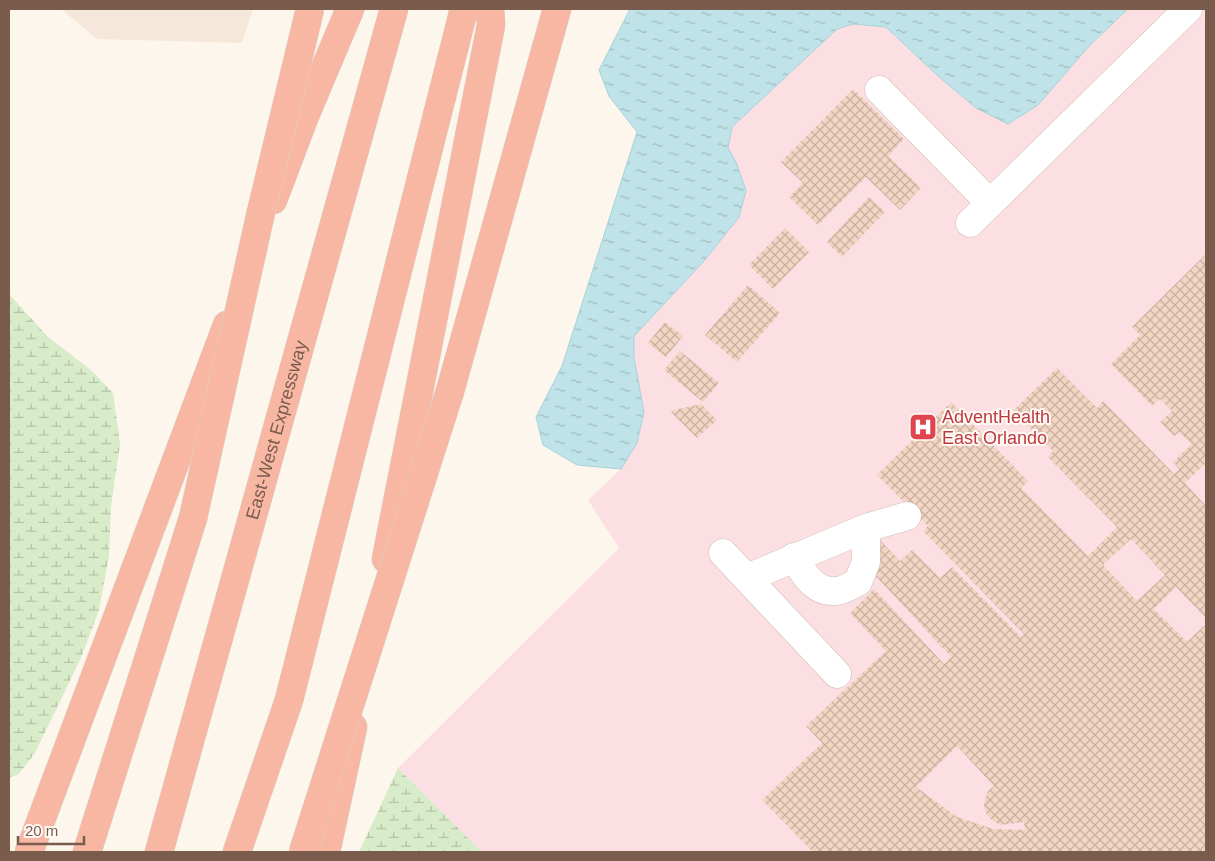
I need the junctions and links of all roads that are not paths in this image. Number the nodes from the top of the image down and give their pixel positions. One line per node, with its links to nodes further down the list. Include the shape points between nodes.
1 (310, 9): 18 (highway, bridge, via 193,518)
2 (350, 9): 17 (highway, via 304,118)
3 (394, 9): 19 (highway, East-West Expressway)
4 (464, 9): 20 (highway, via 289,700)
5 (490, 9): 22 (highway, via 491,25 460,192)
6 (557, 9): 21 (highway, bridge, via 450,391)
7 (1188, 9): 9 (lane)
8 (879, 90): 9 (lane)
9 (990, 203): 10 (lane)
10 (970, 223)
11 (906, 516): 12 (lane)
12 (866, 528): 14 (lane); 14 (lane, via 866,562 858,582 837,592 821,590 806,576)
13 (723, 553): 15 (lane)
14 (794, 557): 15 (lane)
15 (747, 578): 16 (lane)
16 (837, 674)
17 (29, 852)
18 (87, 852)
19 (159, 852)
20 (237, 852)
21 (303, 852)
22 (326, 852)

